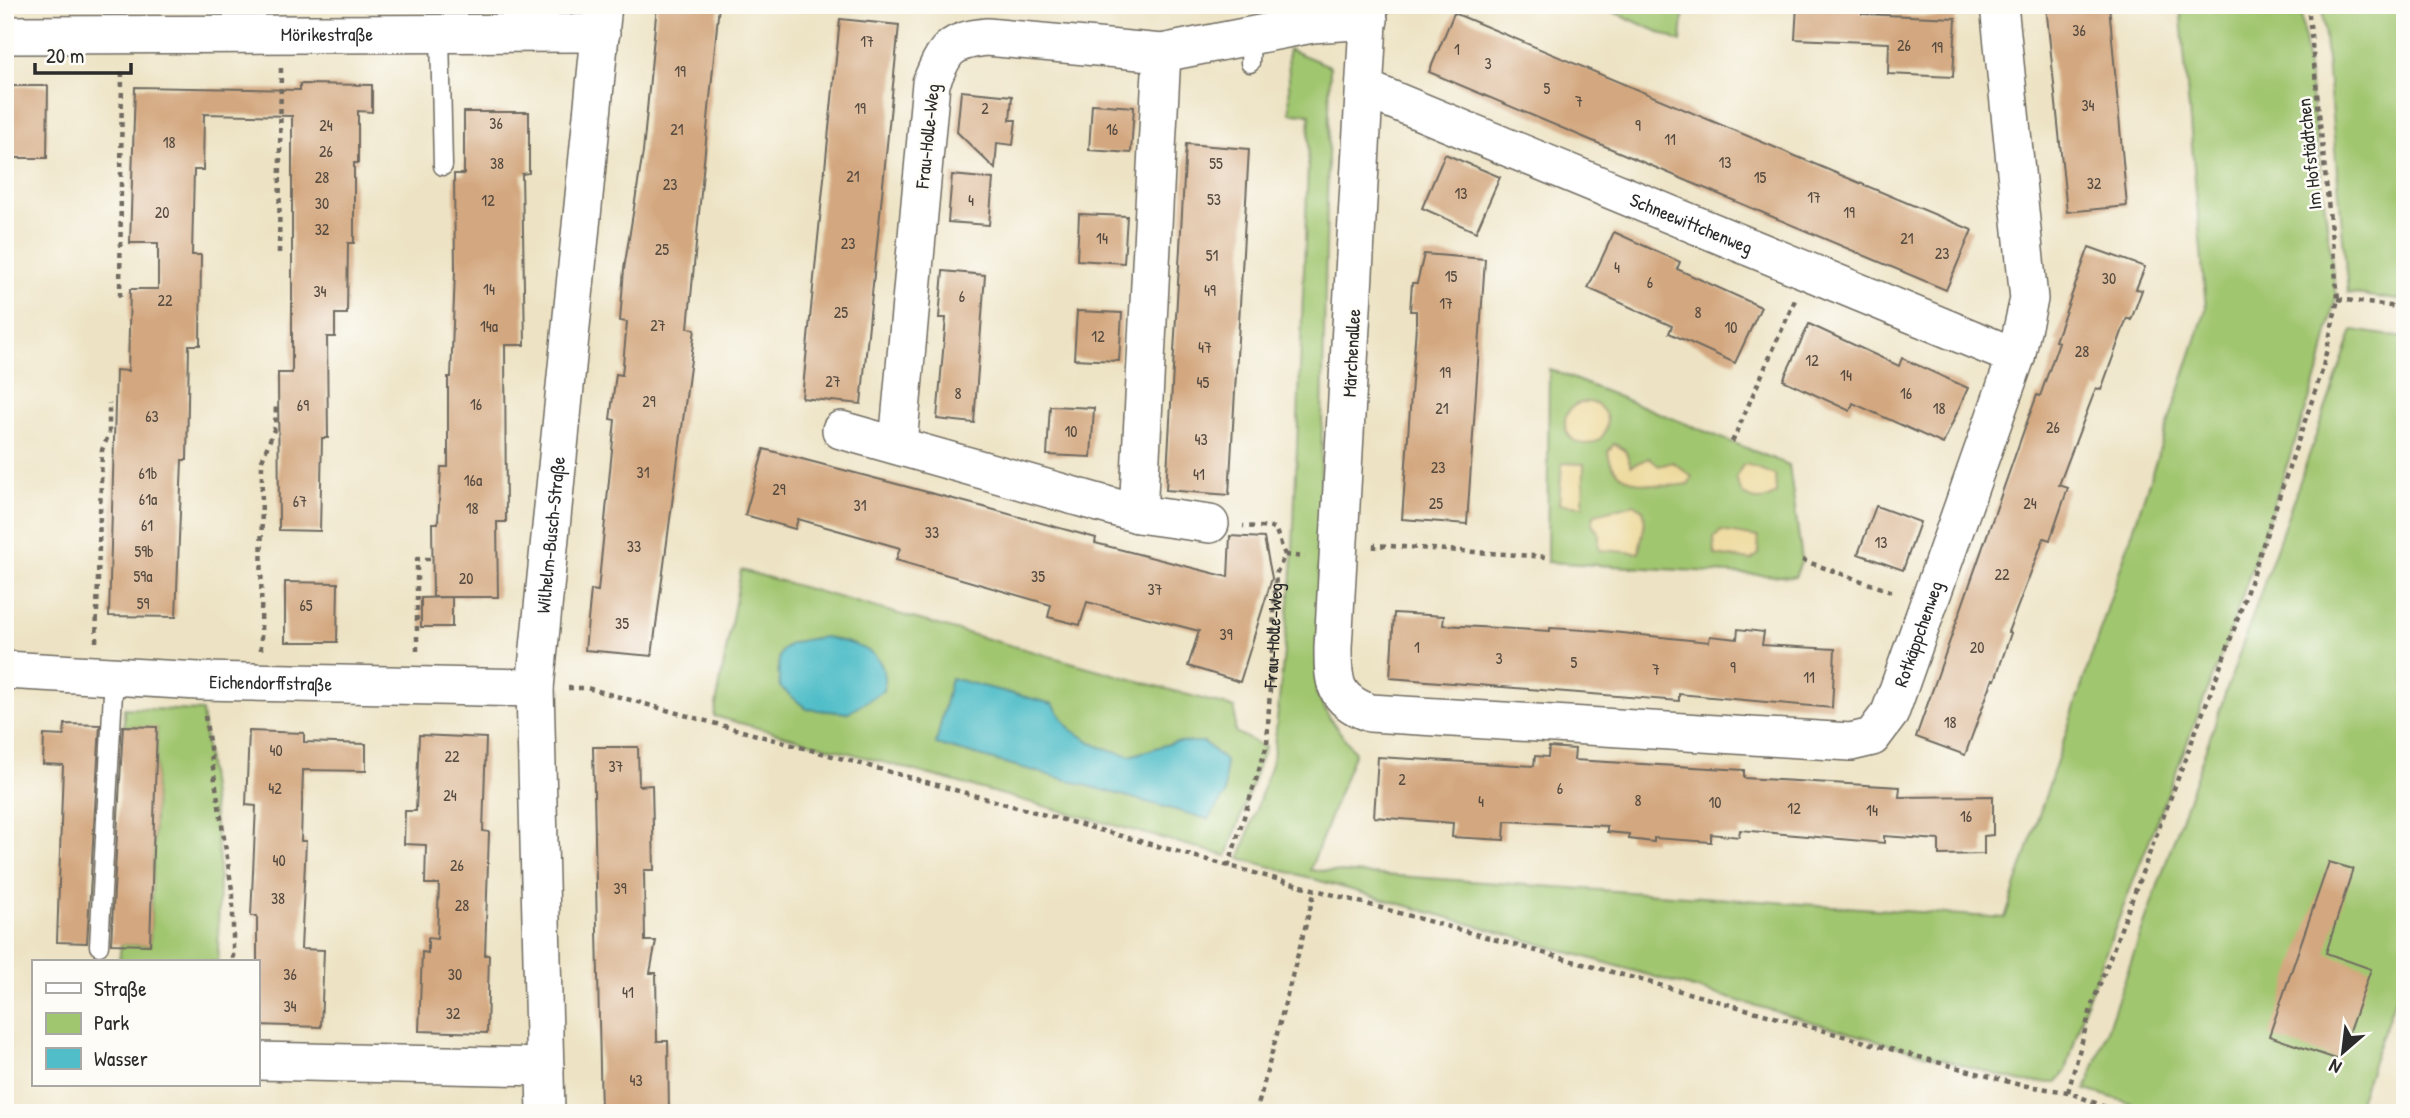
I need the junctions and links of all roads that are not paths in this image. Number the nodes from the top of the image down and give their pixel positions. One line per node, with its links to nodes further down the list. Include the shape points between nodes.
1 (1999, 5): 10 (street, Rotkäppchenweg, via 2029,299)
2 (1369, 13): 7 (street, Frau-Holle-Weg, via 1312,24 1250,50); 8 (street, Märchenallee)
3 (602, 19): 5 (street, Mörikestraße); 17 (street, Wilhelm-Busch-Straße)
4 (103, 25): 5 (street, Mörikestraße, via 281,34); 6 (street, Mörikestraße)
5 (440, 34): 9 (lane)
6 (5, 35)
7 (1162, 53): 12 (street, Frau-Holle-Weg, via 987,37 961,40 943,53 931,83); 13 (street)
8 (1366, 89): 10 (street, Schneewittchenweg); 18 (street, Märchenallee, via 1337,559 1333,680)
9 (443, 166)
10 (2015, 357): 18 (street, Rotkäppchenweg, via 1890,713 1872,737 1851,742 1370,713)
11 (841, 430): 12 (street)
12 (898, 444): 13 (street)
13 (1138, 514): 14 (street)
14 (1210, 524)
15 (5, 670): 16 (street, Eichendorffstraße)
16 (104, 675): 17 (street, Eichendorffstraße); 19 (lane)
17 (535, 688): 21 (street, Wilhelm-Busch-Straße)
18 (1343, 698)
19 (99, 946)
20 (259, 1061): 21 (street)
21 (545, 1067): 22 (street, Wilhelm-Busch-Straße)
22 (545, 1113)

